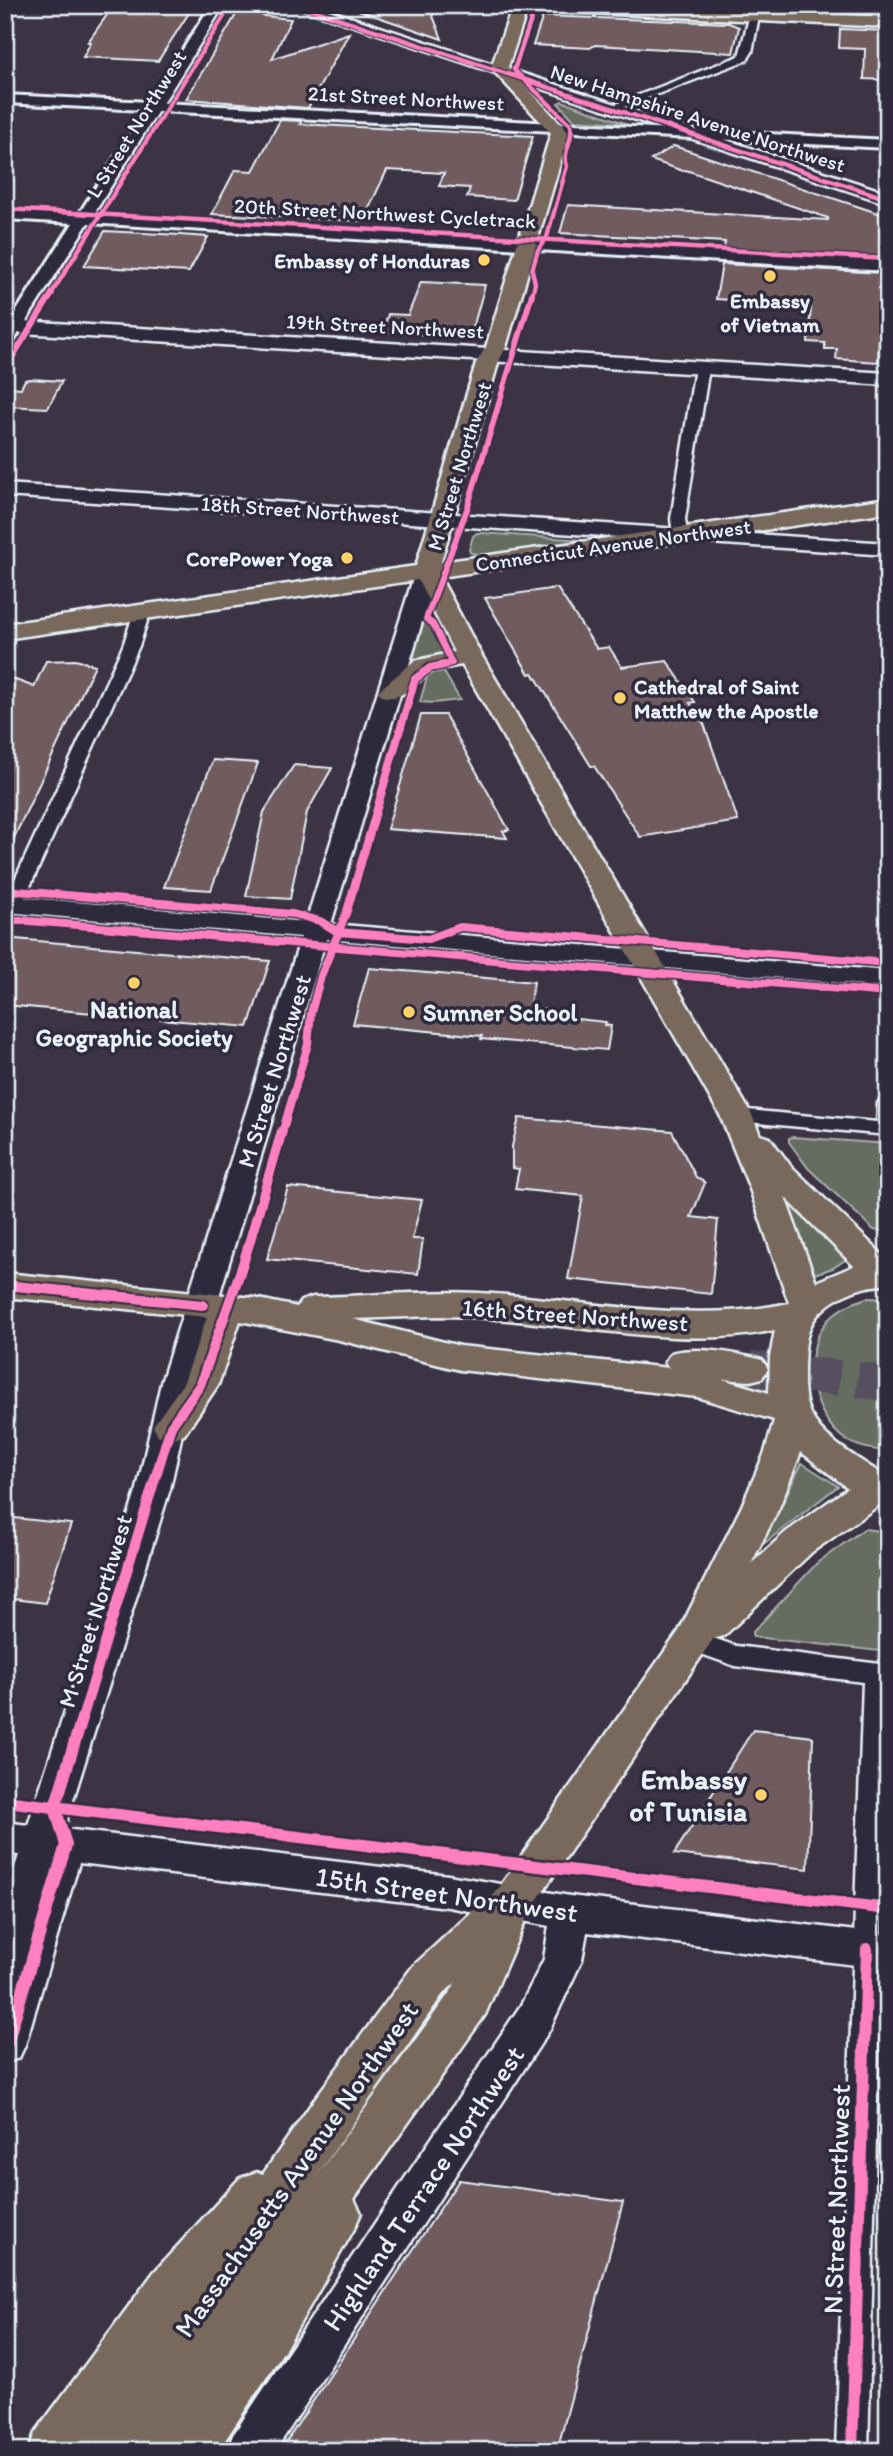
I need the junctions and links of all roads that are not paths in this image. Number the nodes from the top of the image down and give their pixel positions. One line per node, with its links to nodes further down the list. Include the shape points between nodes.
1 (218, 5): 8 (street, L Street Northwest)
2 (298, 5): 6 (main road, New Hampshire Avenue Northwest)
3 (523, 5): 4 (main road); 6 (main road, via 501,61)
4 (754, 16): 5 (main road); 9 (street, via 743,58)
5 (888, 22)
6 (502, 72): 9 (main road, New Hampshire Avenue Northwest); 10 (main road)
7 (5, 99): 8 (street, 21st Street Northwest)
8 (153, 106): 10 (street, 21st Street Northwest); 15 (street, L Street Northwest)
9 (612, 108): 11 (main road, New Hampshire Avenue Northwest)
10 (556, 127): 11 (street, 21st Street Northwest); 16 (main road, M Street Northwest, via 559,138)
11 (687, 134): 12 (street, 21st Street Northwest); 13 (main road, New Hampshire Avenue Northwest)
12 (888, 144)
13 (888, 199)
14 (5, 214): 15 (street)
15 (82, 218): 16 (street); 18 (street, L Street Northwest)
16 (526, 246): 17 (street); 19 (main road, M Street Northwest)
17 (888, 266)
18 (9, 331): 19 (main road, 19th Street Northwest)
19 (491, 355): 20 (main road, 19th Street Northwest); 24 (main road, M Street Northwest)
20 (702, 368): 21 (main road, 19th Street Northwest); 26 (street, via 678,519)
21 (888, 379)
22 (5, 490): 24 (main road, 18th Street Northwest)
23 (888, 505): 26 (main road, Connecticut Avenue Northwest)
24 (441, 519): 26 (main road, 18th Street Northwest); 29 (main road, M Street Northwest)
25 (888, 525): 27 (main road, Connecticut Avenue Northwest)
26 (680, 535): 27 (main road, 18th Street Northwest); 29 (main road, Connecticut Avenue Northwest)
27 (767, 541): 28 (main road, 18th Street Northwest); 29 (main road, Connecticut Avenue Northwest)
28 (888, 549)
29 (426, 584): 30 (main road, Connecticut Avenue Northwest); 33 (main road); 34 (main road, M Street Northwest)
30 (139, 622): 31 (main road, Connecticut Avenue Northwest); 32 (main road, Connecticut Avenue Northwest); 35 (street)
31 (5, 632)
32 (5, 650)
33 (469, 656): 34 (main road, via 423,666); 37 (main road)
34 (391, 691): 36 (main road, M Street Northwest)
35 (9, 904): 36 (main road)
36 (328, 931): 37 (main road); 44 (main road, M Street Northwest, via 278,1057)
37 (644, 958): 38 (main road); 40 (main road)
38 (888, 979)
39 (888, 1103): 41 (street)
40 (736, 1115): 41 (street); 42 (main road, via 779,1172); 45 (main road)
41 (888, 1129)
42 (884, 1272): 45 (main road, via 855,1278)
43 (5, 1285): 44 (main road, 16th Street Northwest)
44 (228, 1307): 46 (main road, 16th Street Northwest); 49 (main road, via 200,1385)
45 (806, 1309): 46 (main road, 16th Street Northwest, via 772,1320 722,1324 476,1304); 48 (main road, via 789,1344 786,1392)
46 (342, 1318): 47 (main road, 16th Street Northwest); 48 (main road, 16th Street Northwest, via 460,1358 682,1382 729,1391)
47 (751, 1359)
48 (792, 1414): 50 (main road, via 821,1450); 51 (main road, Massachusetts Avenue Northwest, via 783,1452 760,1508)
49 (171, 1426): 54 (main road, M Street Northwest)
50 (884, 1487): 51 (main road, Massachusetts Avenue Northwest, via 799,1542)
51 (693, 1641): 52 (street, via 735,1656); 55 (main road, Massachusetts Avenue Northwest)
52 (882, 1675): 57 (street, N Street Northwest)
53 (5, 1838): 54 (main road, 15th Street Northwest)
54 (55, 1844): 55 (main road, 15th Street Northwest); 58 (main road, M Street Northwest); 59 (main road)
55 (512, 1902): 56 (main road, 15th Street Northwest); 60 (main road, Massachusetts Avenue Northwest, via 428,1980); 61 (main road, Massachusetts Avenue Northwest, via 469,2001)
56 (570, 1913): 57 (main road, 15th Street Northwest); 66 (main road, Highland Terrace Northwest, via 563,1960 535,2018)
57 (878, 1950): 67 (street, N Street Northwest)
58 (5, 1958)
59 (5, 2045)
60 (332, 2112): 62 (main road, via 171,2288); 63 (main road, Massachusetts Avenue Northwest)
61 (382, 2124): 64 (main road, Massachusetts Avenue Northwest); 65 (main road, via 318,2250)
62 (53, 2451)
63 (98, 2451)
64 (146, 2451)
65 (188, 2451)
66 (249, 2451)
67 (852, 2451)

